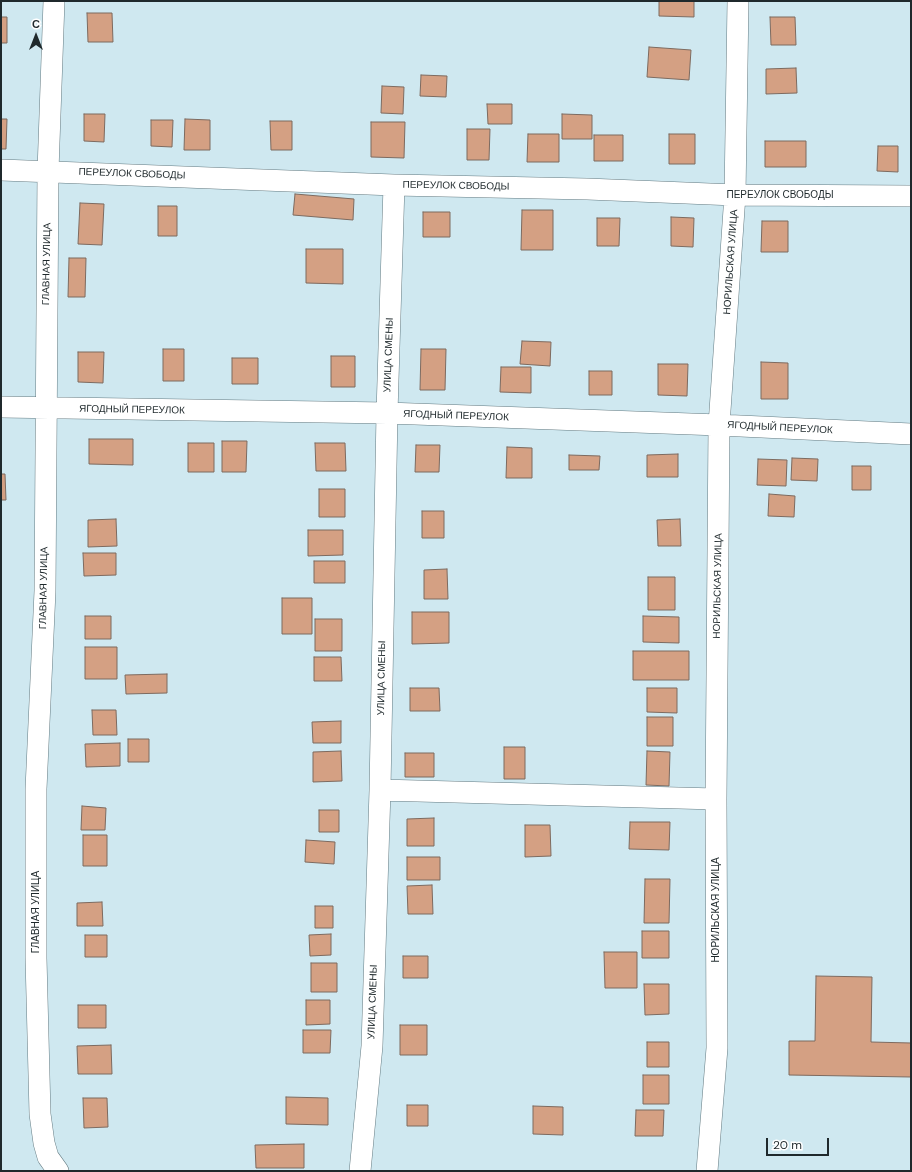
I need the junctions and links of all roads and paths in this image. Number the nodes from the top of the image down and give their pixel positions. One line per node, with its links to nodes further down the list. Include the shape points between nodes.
1 (54, 1): 4 (street, ГЛАВНАЯ УЛИЦА)
2 (738, 1): 6 (street, НОРИЛЬСКАЯ УЛИЦА)
3 (1, 170): 4 (street, ПЕРЕУЛОК СВОБОДЫ)
4 (48, 171): 5 (street, ПЕРЕУЛОК СВОБОДЫ); 9 (street, ГЛАВНАЯ УЛИЦА)
5 (394, 185): 6 (street, ПЕРЕУЛОК СВОБОДЫ); 10 (street, УЛИЦА СМЕНЫ)
6 (735, 195): 7 (street, ПЕРЕУЛОК СВОБОДЫ); 11 (street, НОРИЛЬСКАЯ УЛИЦА)
7 (911, 196)
8 (1, 407): 9 (street, ЯГОДНЫЙ ПЕРЕУЛОК)
9 (45, 409): 10 (street, ЯГОДНЫЙ ПЕРЕУЛОК); 15 (street, ГЛАВНАЯ УЛИЦА, via 45,591 36,789 38,1058 44,1143 48,1157)
10 (387, 413): 11 (street, ЯГОДНЫЙ ПЕРЕУЛОК); 13 (street, УЛИЦА СМЕНЫ)
11 (720, 425): 12 (street, ЯГОДНЫЙ ПЕРЕУЛОК); 14 (street, НОРИЛЬСКАЯ УЛИЦА)
12 (911, 434)
13 (380, 790): 14 (street); 16 (street, УЛИЦА СМЕНЫ, via 372,1046)
14 (716, 799): 17 (street, НОРИЛЬСКАЯ УЛИЦА, via 717,1048)
15 (58, 1171)
16 (360, 1171)
17 (707, 1171)

